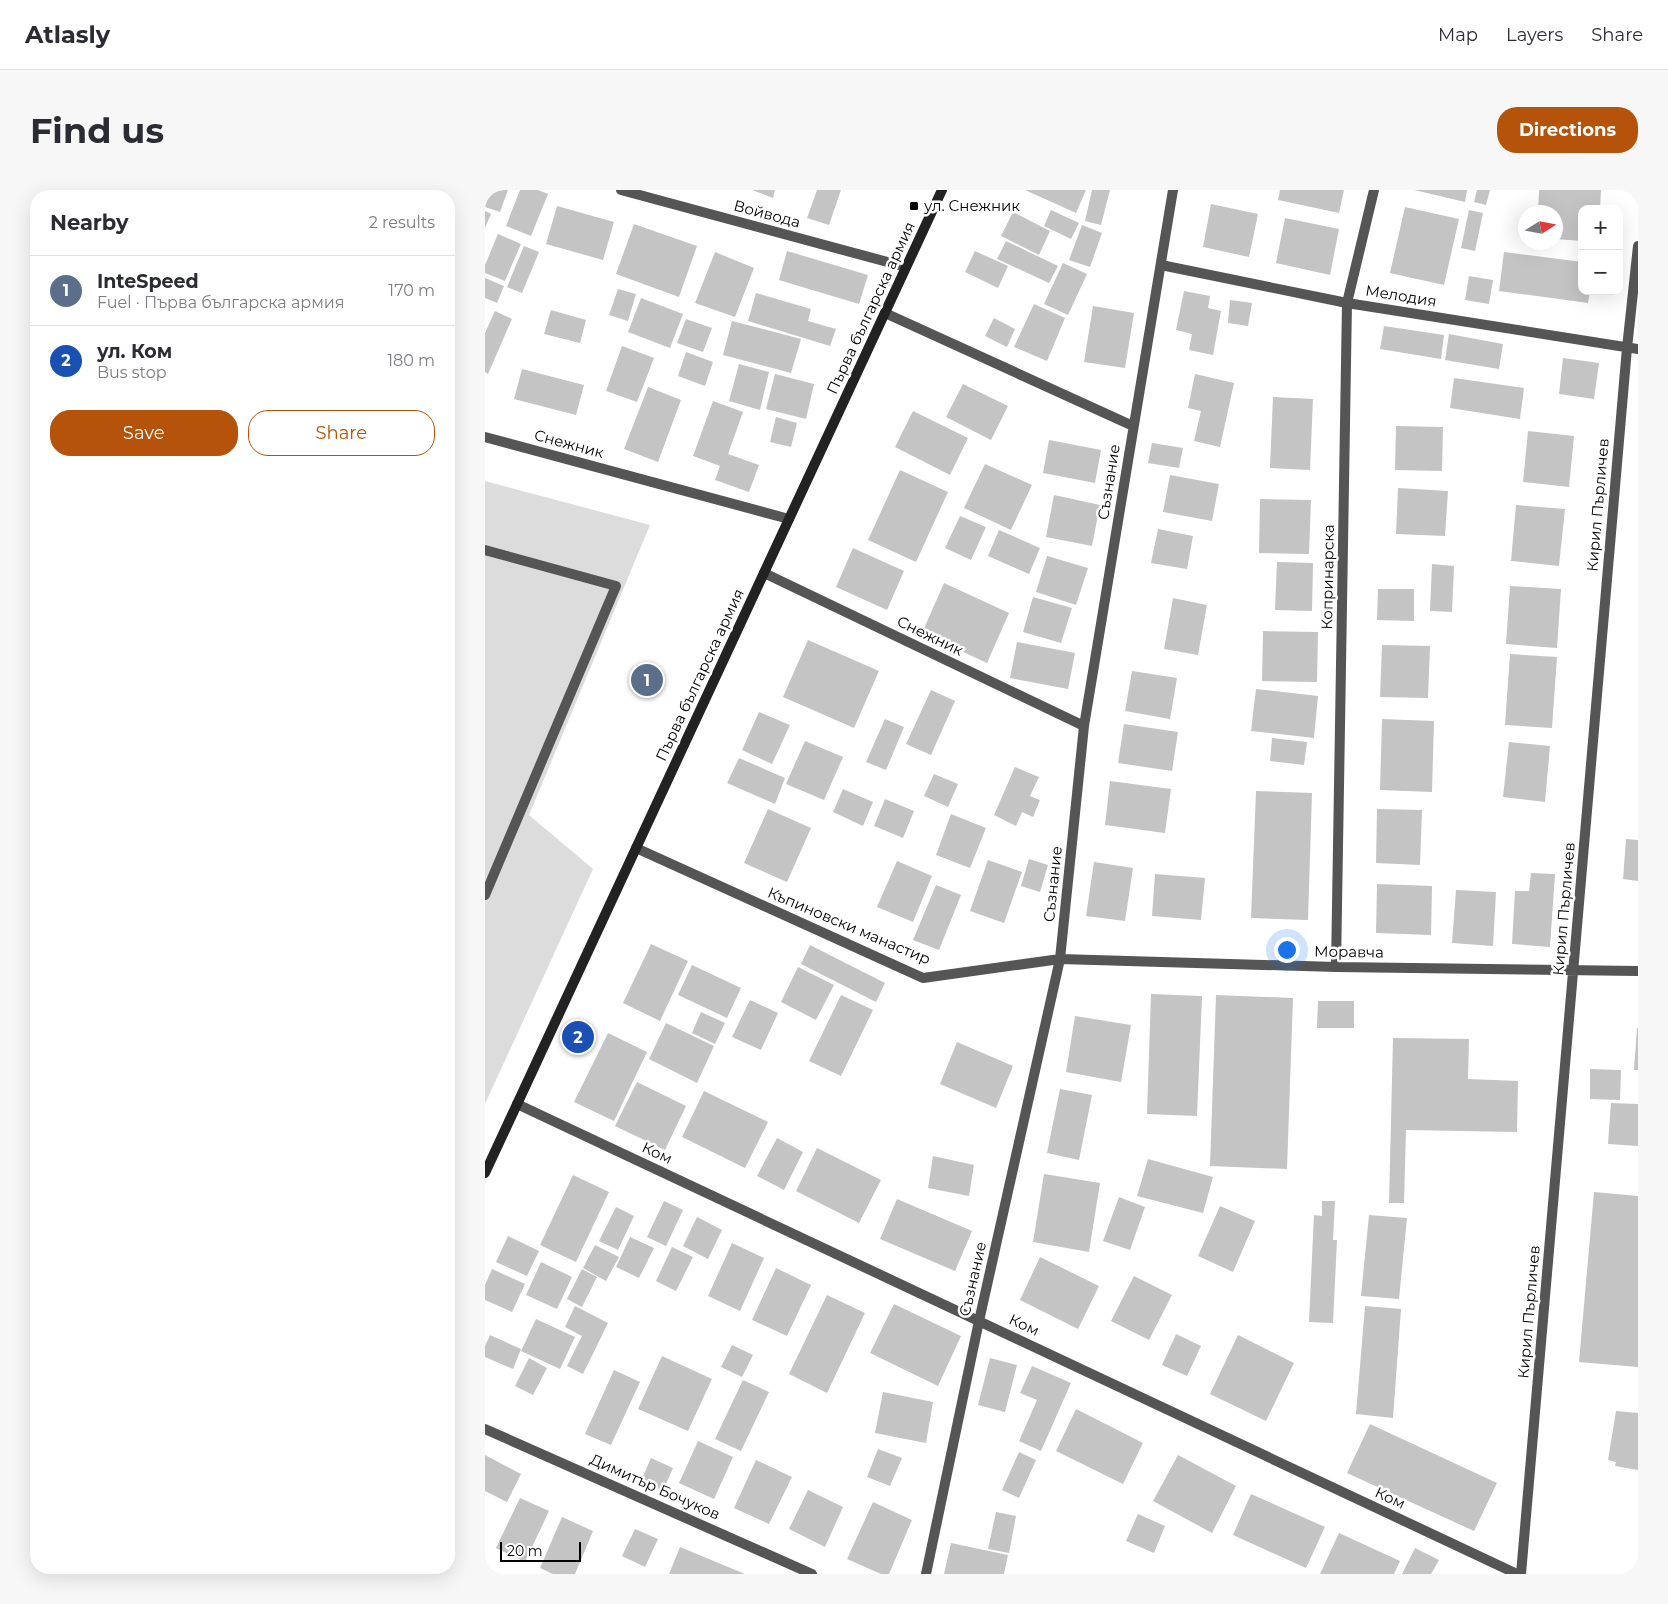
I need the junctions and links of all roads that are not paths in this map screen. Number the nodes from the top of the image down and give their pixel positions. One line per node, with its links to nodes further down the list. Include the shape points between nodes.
1 (621, 190): 7 (street, Войвода)
2 (942, 190): 7 (street, Първа българска армия)
3 (1173, 190): 6 (street, Съзнание)
4 (1374, 190): 8 (street, Копринарска)
5 (1638, 246): 10 (street, Кирил Пърличев)
6 (1161, 266): 8 (street, Мелодия); 12 (street, Съзнание)
7 (906, 267): 9 (street, Първа българска армия)
8 (1347, 303): 10 (street, Мелодия); 21 (street, Копринарска)
9 (885, 313): 12 (street); 14 (street, Първа българска армия)
10 (1627, 348): 11 (street, Мелодия); 22 (street, Кирил Пърличев)
11 (1638, 349)
12 (1133, 426): 17 (street, Съзнание)
13 (485, 437): 14 (street, Снежник)
14 (789, 519): 16 (street, Първа българска армия)
15 (485, 550): 19 (street, via 616,586)
16 (764, 573): 17 (street, Снежник); 18 (street, Първа българска армия)
17 (1084, 726): 20 (street, Съзнание)
18 (636, 848): 20 (street, Къпиновски манастир, via 923,978); 24 (street, Първа българска армия)
19 (485, 895)
20 (1060, 959): 21 (street, Моравча); 26 (street, Съзнание)
21 (1336, 967): 22 (street, Моравча)
22 (1573, 970): 23 (street, Моравча); 31 (street, Кирил Пърличев)
23 (1638, 971)
24 (517, 1104): 25 (street, Първа българска армия); 26 (street, Ком)
25 (485, 1173)
26 (979, 1321): 29 (street, Съзнание); 30 (street, Ком)
27 (485, 1429): 28 (street, Димитър Бочуков)
28 (813, 1574)
29 (927, 1574)
30 (1517, 1574)
31 (1521, 1574)

